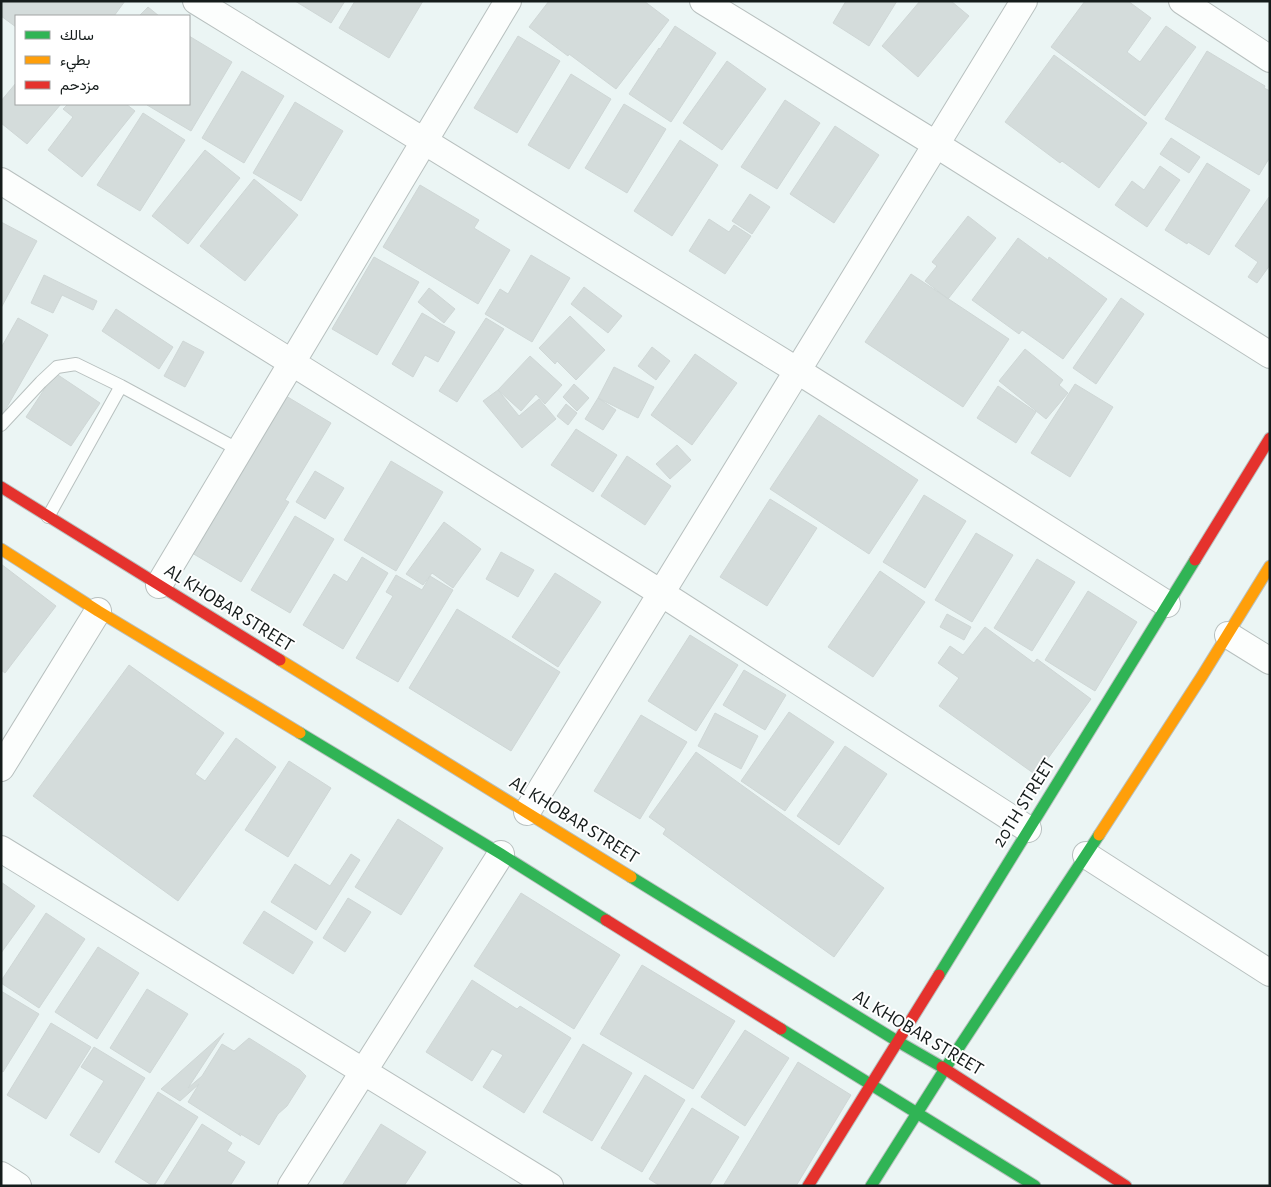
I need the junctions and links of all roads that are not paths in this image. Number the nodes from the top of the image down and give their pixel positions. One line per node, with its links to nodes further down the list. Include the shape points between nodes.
1 (196, 1): 7 (street)
2 (508, 1): 7 (street)
3 (703, 1): 8 (street)
4 (1024, 1): 8 (street)
5 (1182, 1): 6 (street)
6 (1270, 59)
7 (424, 141): 11 (street); 12 (street)
8 (937, 144): 10 (street); 12 (street)
9 (1, 181): 11 (street)
10 (1270, 355)
11 (292, 362): 16 (street); 22 (street)
12 (798, 371): 22 (street); 23 (street)
13 (121, 386): 14 (lane, via 76,364 57,366); 16 (lane); 18 (lane)
14 (1, 425)
15 (1270, 438): 23 (street, 20TH STREET)
16 (240, 450): 21 (street)
17 (1, 487): 18 (street, AL KHOBAR STREET)
18 (48, 517): 21 (street, AL KHOBAR STREET)
19 (1, 548): 24 (street)
20 (1270, 566): 25 (street)
21 (159, 585): 28 (street, AL KHOBAR STREET)
22 (661, 593): 28 (street); 29 (street)
23 (1167, 604): 29 (street, 20TH STREET)
24 (98, 611): 27 (street); 31 (street)
25 (1228, 635): 26 (street); 32 (street)
26 (1270, 661)
27 (1, 768)
28 (527, 812): 34 (street, AL KHOBAR STREET)
29 (1028, 829): 34 (street, 20TH STREET)
30 (1, 849): 36 (street)
31 (501, 854): 36 (street); 37 (street)
32 (1086, 855): 33 (street); 35 (street)
33 (1270, 974)
34 (897, 1041): 35 (street, AL KHOBAR STREET); 37 (street, 20TH STREET)
35 (944, 1068): 38 (street); 46 (street, AL KHOBAR STREET)
36 (363, 1071): 41 (street); 42 (street)
37 (870, 1085): 38 (street); 43 (street, 20TH STREET)
38 (915, 1113): 44 (street); 45 (street)
39 (1, 1176): 40 (street)
40 (18, 1186)
41 (291, 1186)
42 (550, 1186)
43 (808, 1186)
44 (871, 1186)
45 (1035, 1186)
46 (1126, 1186)

